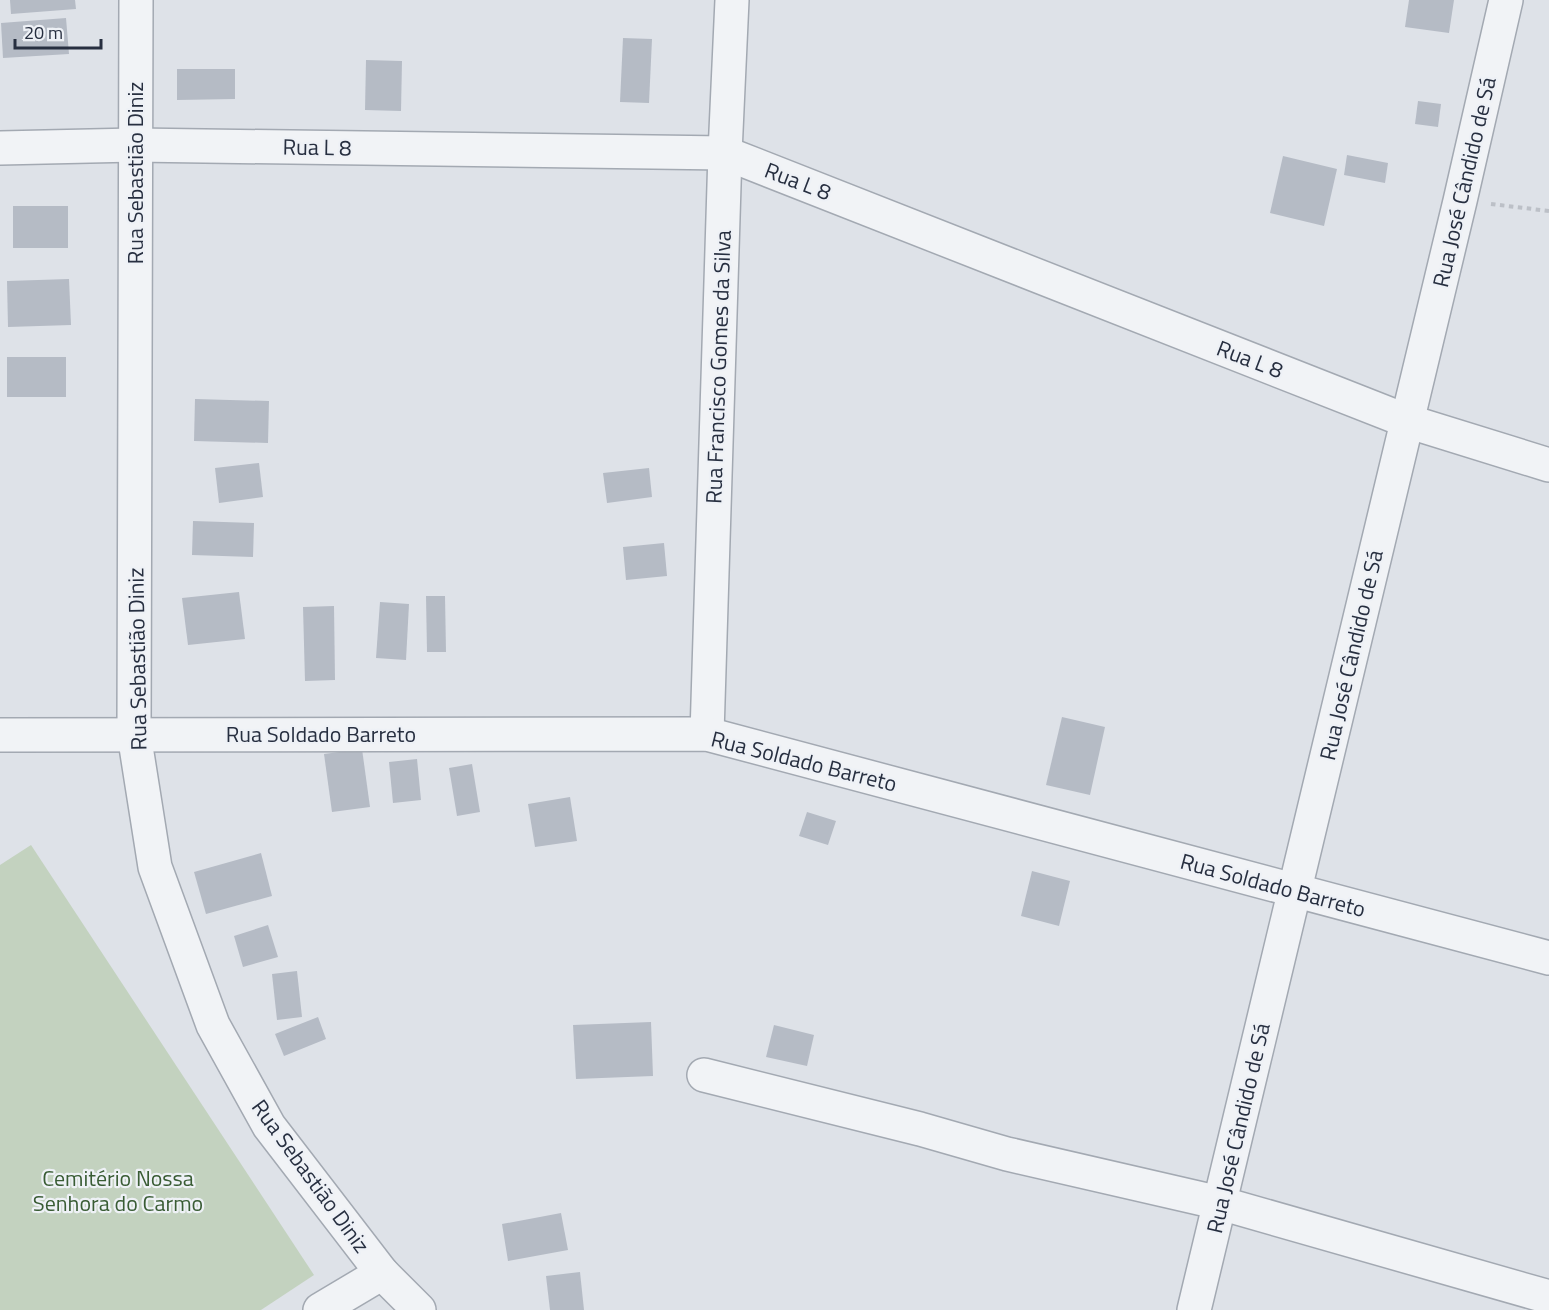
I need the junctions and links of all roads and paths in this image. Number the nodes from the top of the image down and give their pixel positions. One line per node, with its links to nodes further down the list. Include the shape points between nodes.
1 (136, 0): 4 (street, Rua Sebastião Diniz)
2 (732, 0): 6 (street, Rua Francisco Gomes da Silva)
3 (1506, 0): 7 (street, Rua José Cândido de Sá)
4 (135, 145): 5 (street, Rua L 8); 6 (street, Rua L 8); 11 (street, Rua Sebastião Diniz)
5 (0, 148)
6 (725, 153): 9 (street, Rua L 8); 12 (street, Rua Francisco Gomes da Silva)
7 (1460, 201): 8 (path); 9 (street, Rua José Cândido de Sá)
8 (1549, 212)
9 (1407, 421): 10 (street, Rua L 8); 14 (street, Rua José Cândido de Sá)
10 (1549, 465)
11 (135, 734): 12 (street, Rua Soldado Barreto); 13 (street, Rua Soldado Barreto); 18 (street, Rua Sebastião Diniz, via 154,867 213,1025 268,1126)
12 (707, 734): 14 (street, Rua Soldado Barreto)
13 (0, 735)
14 (1294, 890): 15 (street, Rua Soldado Barreto); 17 (street, Rua José Cândido de Sá)
15 (1549, 958)
16 (704, 1075): 17 (street, via 1007,1154)
17 (1220, 1203): 19 (street); 22 (street, Rua José Cândido de Sá)
18 (382, 1273): 20 (street); 21 (street, Rua Sebastião Diniz)
19 (1549, 1297)
20 (320, 1310)
21 (419, 1310)
22 (1194, 1310)

